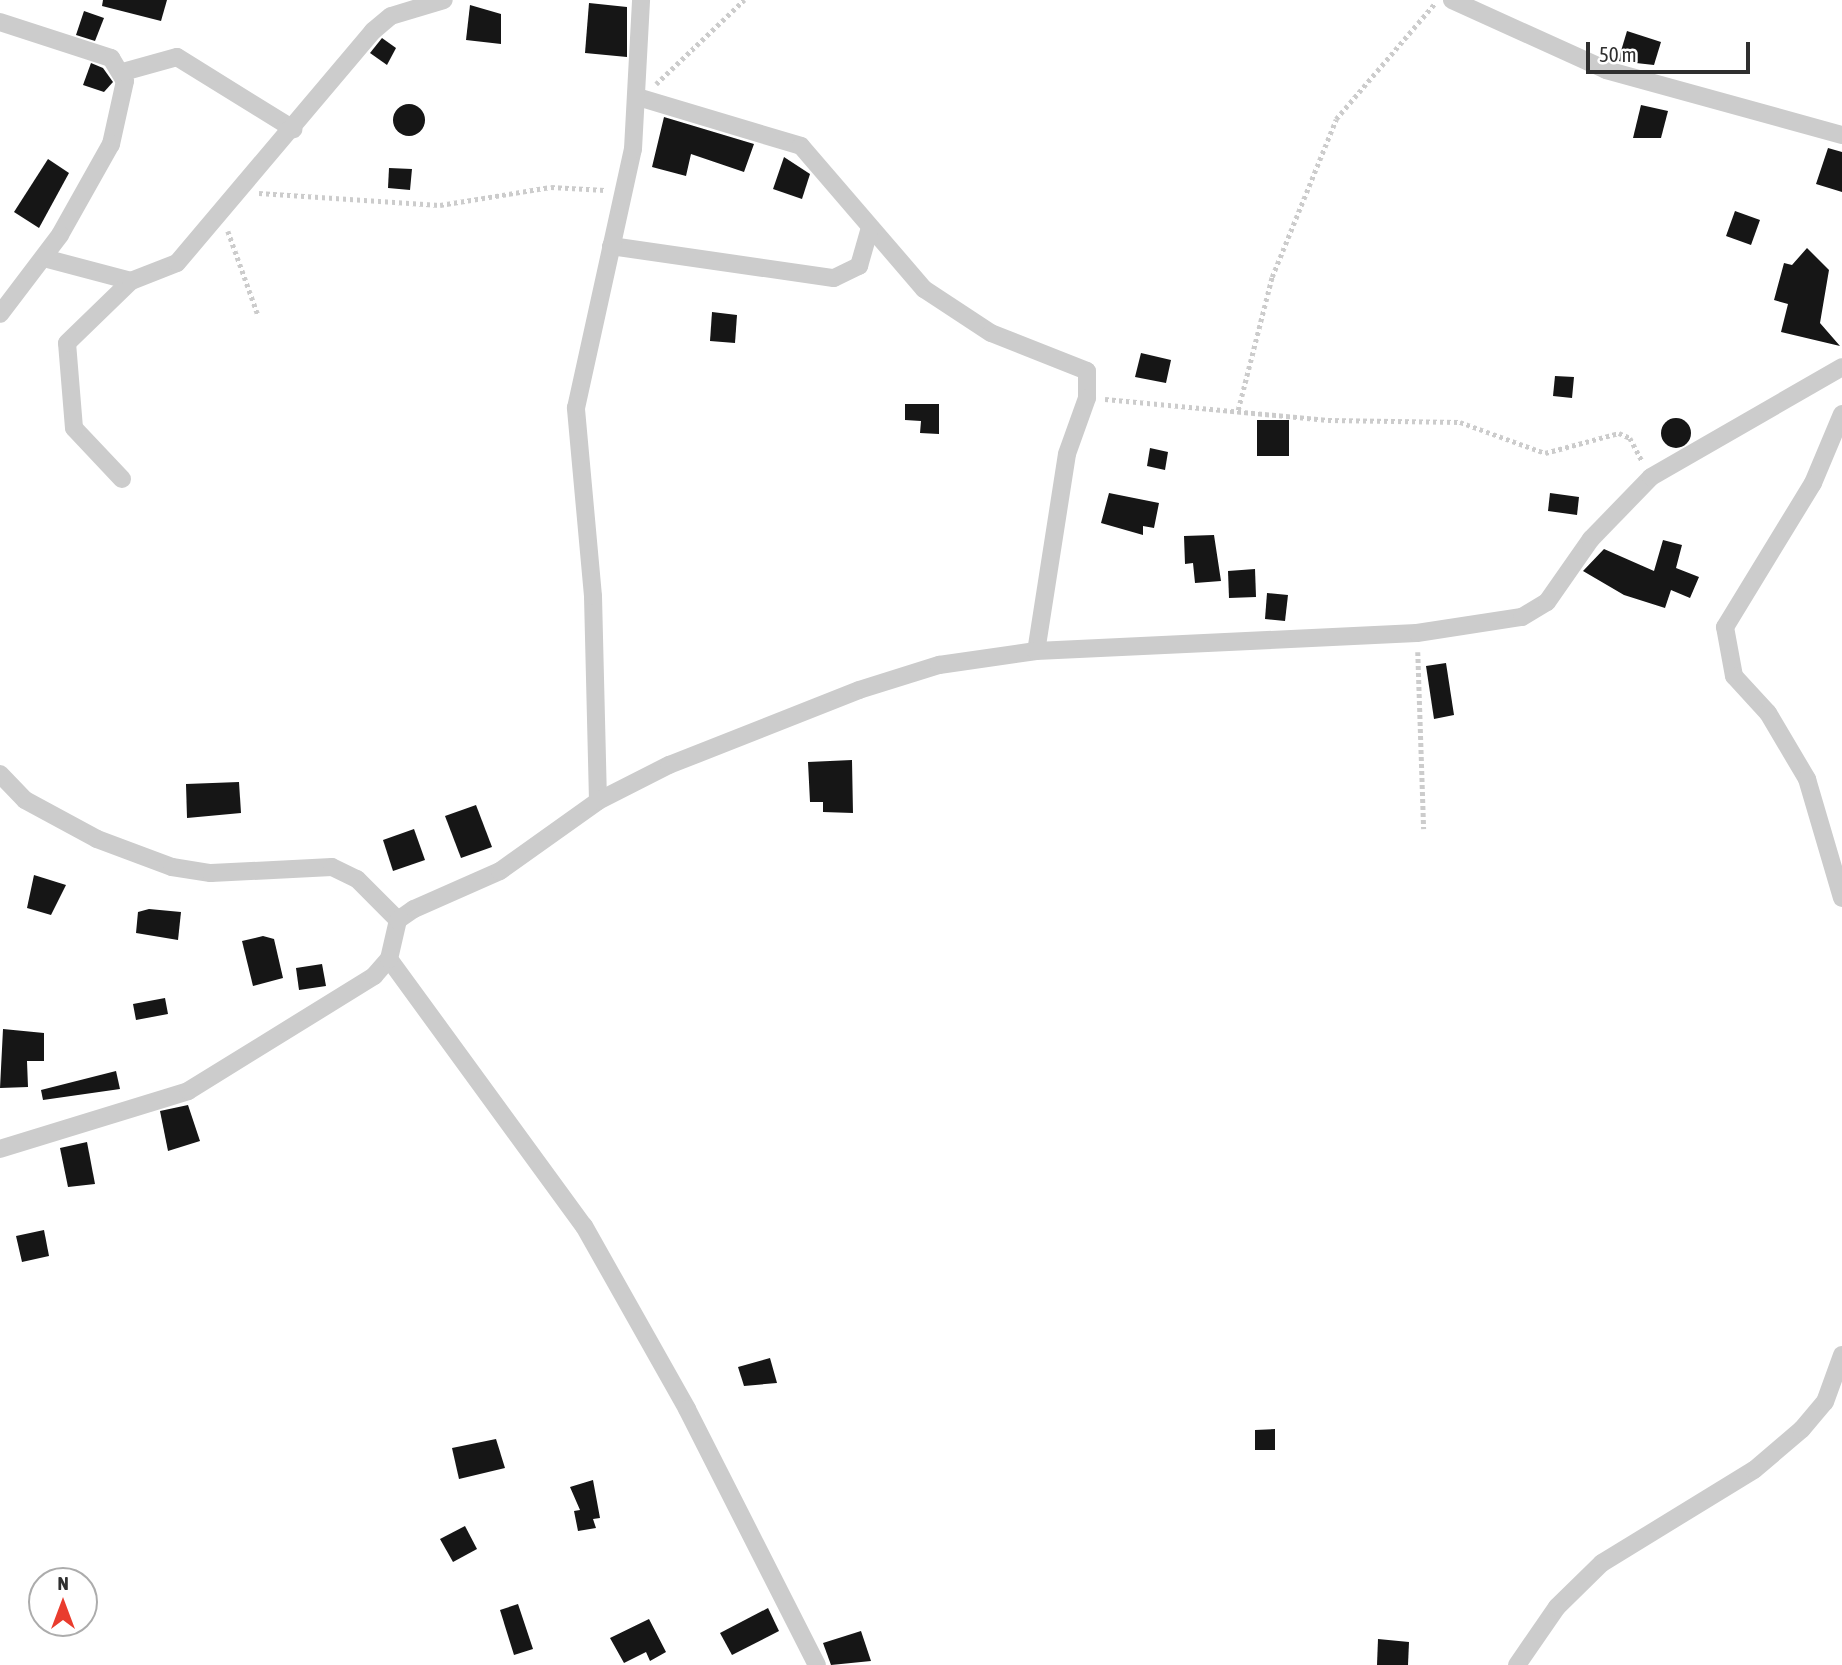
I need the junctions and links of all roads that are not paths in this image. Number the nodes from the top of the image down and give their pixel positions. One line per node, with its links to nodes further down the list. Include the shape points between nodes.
1 (444, 0): 7 (street, via 391,16 373,31)
2 (641, 0): 6 (street)
3 (1452, 0): 8 (street, via 1606,70)
4 (0, 22): 5 (street, via 111,58)
5 (123, 72): 7 (street, via 177,57); 11 (street, via 125,92 111,144)
6 (641, 98): 9 (street, via 801,146); 10 (street)
7 (293, 129): 12 (street, via 177,263)
8 (1842, 135)
9 (870, 228): 10 (street, via 859,266 834,278); 17 (street, via 924,289 991,333 1081,365 1090,381 1067,454)
10 (611, 246): 19 (street, via 576,408 593,596)
11 (44, 258): 12 (street); 13 (street)
12 (131, 281): 16 (street, via 65,350 74,428)
13 (0, 314)
14 (1842, 367): 17 (street, via 1651,477 1591,539 1547,602 1492,625 1417,633)
15 (1842, 414): 20 (street, via 1813,483 1725,627 1734,676 1768,713 1807,779)
16 (122, 479)
17 (1036, 651): 19 (street, via 939,665 859,690 669,765)
18 (0, 774): 21 (street, via 25,800 97,839 172,867 211,873 332,867 357,879)
19 (598, 801): 21 (street, via 500,871)
20 (1842, 898)
21 (398, 920): 22 (street)
22 (389, 959): 23 (street, via 341,1002 188,1091); 25 (street, via 584,1226 687,1409)
23 (0, 1149)
24 (1841, 1366): 26 (street, via 1802,1429 1754,1470 1602,1563 1556,1607)
25 (817, 1665)
26 (1517, 1665)

